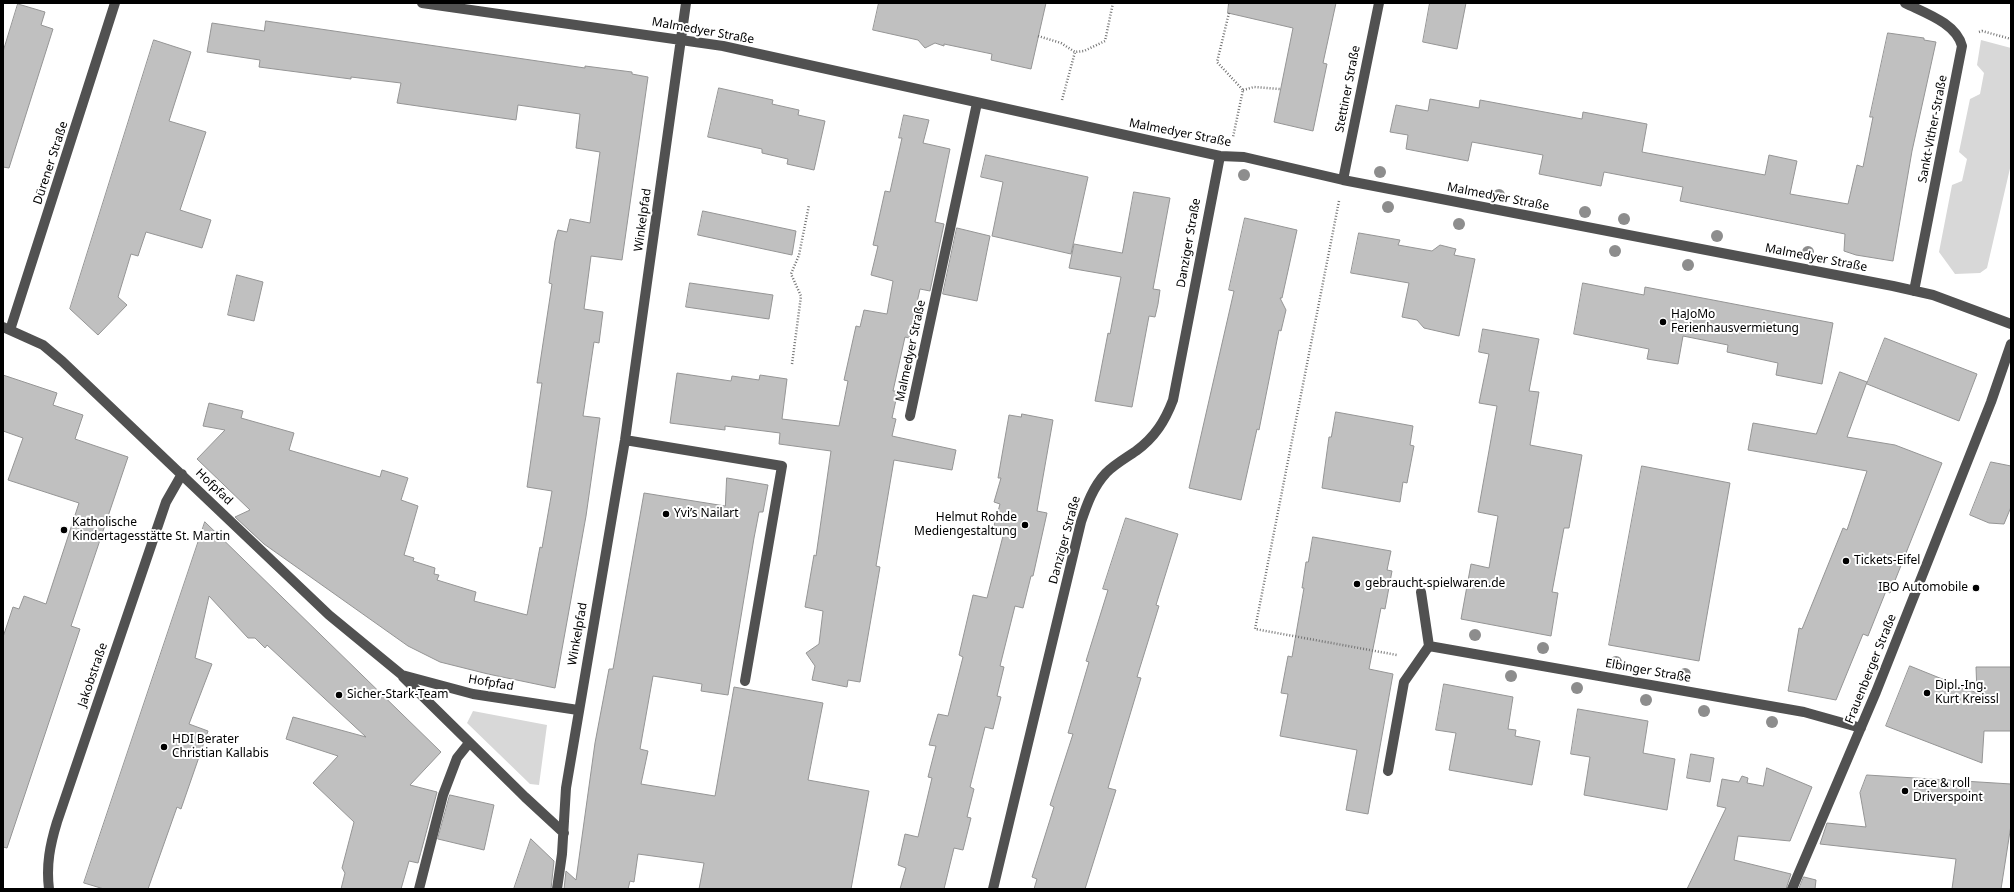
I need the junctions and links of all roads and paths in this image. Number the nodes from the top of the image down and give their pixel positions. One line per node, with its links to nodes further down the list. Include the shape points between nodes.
1 (115, 3): 23 (street, Dürener Straße)
2 (422, 3): 11 (street, Malmedyer Straße)
3 (686, 3): 11 (street, Winkelpfad)
4 (1113, 3): 12 (path, via 1105,41 1084,51)
5 (1379, 3): 18 (street, Stettiner Straße)
6 (1905, 3): 21 (street, Sankt-Vither-Straße, via 1953,29 1962,46)
7 (1229, 13): 13 (path, via 1217,62)
8 (1972, 34): 10 (path, via 1982,31)
9 (1038, 36): 12 (path, via 1060,43)
10 (2011, 39)
11 (682, 40): 15 (street, Malmedyer Straße, via 723,46); 27 (street, Winkelpfad)
12 (1075, 52): 16 (path)
13 (1243, 90): 14 (path, via 1254,87); 17 (path)
14 (1280, 90)
15 (977, 104): 16 (street, Malmedyer Straße); 26 (street, Malmedyer Straße)
16 (1056, 120): 17 (street, Malmedyer Straße)
17 (1224, 156): 18 (street, Malmedyer Straße, via 1244,157); 42 (street, Danziger Straße, via 1173,400 1166,419 1146,443 1106,474 1091,495 1080,530)
18 (1343, 180): 21 (street, Malmedyer Straße)
19 (1340, 196): 31 (path, via 1255,629)
20 (809, 206): 25 (path, via 799,255 791,274 801,296)
21 (1914, 290): 22 (street, Malmedyer Straße)
22 (2011, 324)
23 (7, 328): 28 (street, Hofpfad, via 43,345)
24 (2011, 344): 35 (street, Frauenberger Straße, via 1991,402)
25 (792, 364)
26 (910, 416)
27 (625, 440): 33 (street, via 782,466); 34 (street, Winkelpfad)
28 (182, 474): 32 (street, Hofpfad, via 329,615); 39 (street, Jakobstraße, via 166,502 57,822 47,863)
29 (1421, 592): 30 (street)
30 (1429, 646): 35 (street, Elbinger Straße, via 1797,711); 37 (street, via 1404,682)
31 (1397, 655)
32 (402, 675): 34 (street, Hofpfad, via 473,694); 36 (street, Hofpfad)
33 (745, 682)
34 (578, 710): 38 (street, Winkelpfad, via 566,788)
35 (1861, 728): 43 (street, Frauenberger Straße)
36 (469, 743): 38 (street, Hofpfad); 40 (street, via 457,758 443,795)
37 (1388, 771)
38 (564, 833): 41 (street, Winkelpfad)
39 (49, 889)
40 (419, 889)
41 (557, 889)
42 (993, 889)
43 (1792, 889)

